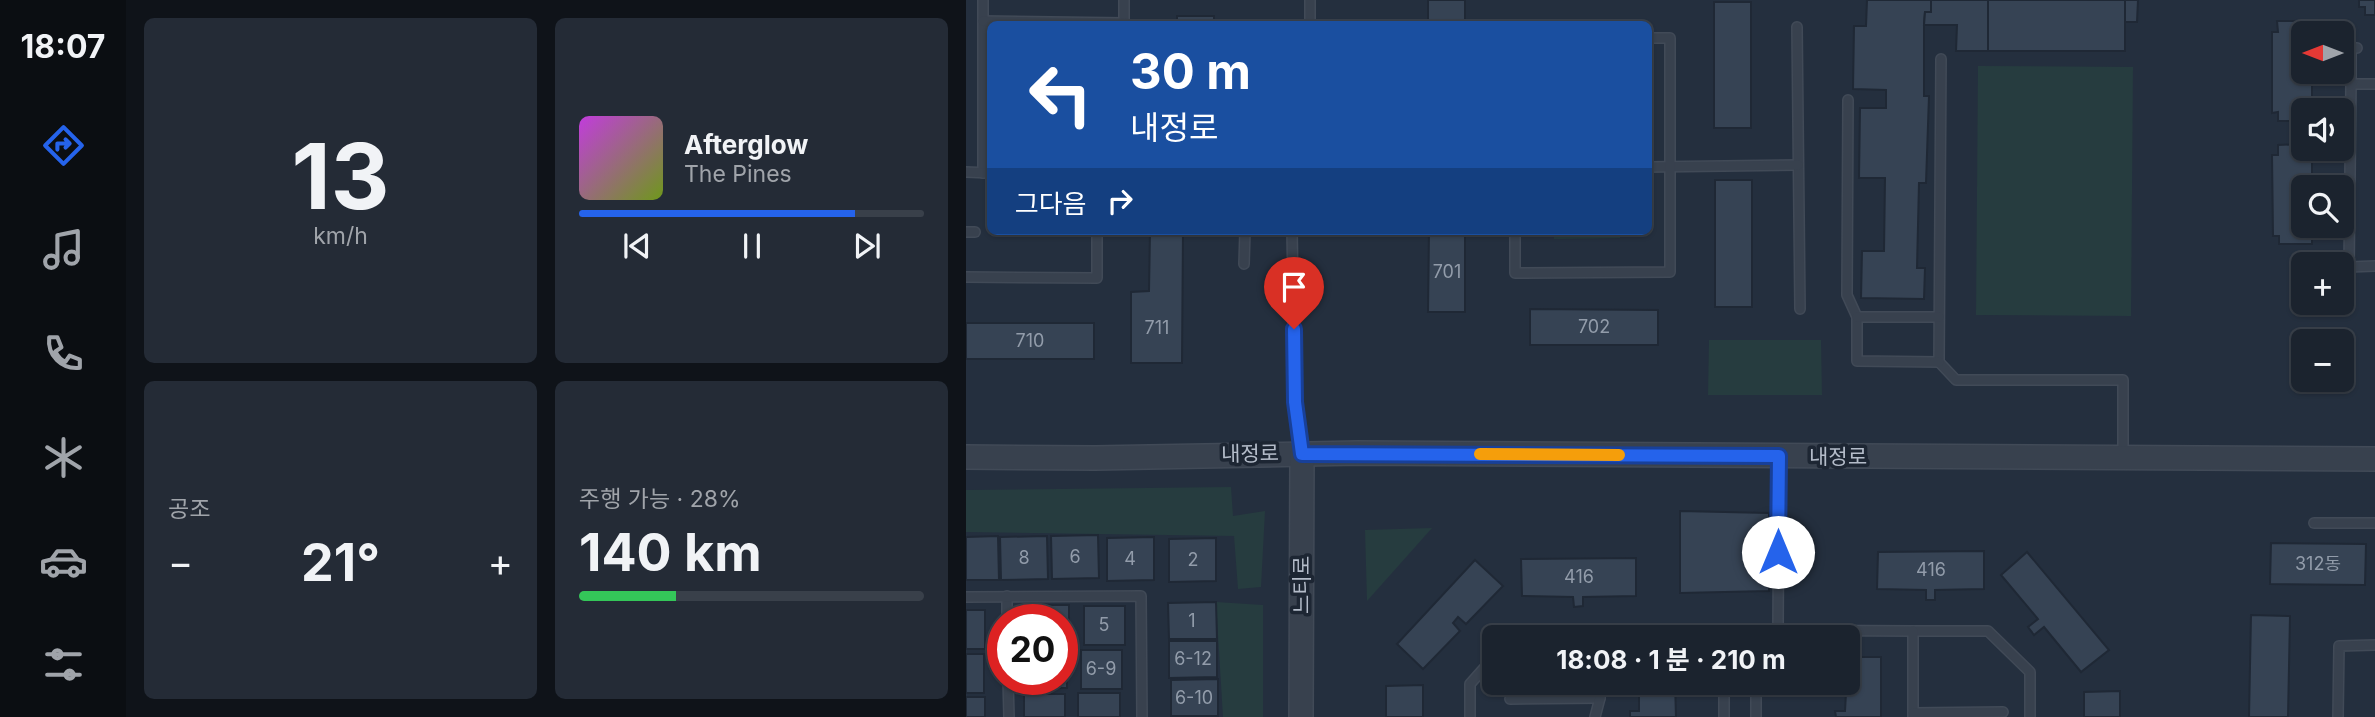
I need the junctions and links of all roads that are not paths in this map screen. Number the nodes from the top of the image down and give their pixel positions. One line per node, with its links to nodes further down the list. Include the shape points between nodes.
1 (983, 0): 4 (lane)
2 (1124, 0): 6 (lane)
3 (1310, 0): 7 (lane)
4 (983, 21): 5 (lane); 19 (lane)
5 (987, 21)
6 (1124, 21)
7 (1310, 21)
8 (1797, 27): 15 (lane)
9 (1652, 38): 16 (lane, via 1670,38)
10 (2357, 48): 13 (lane, via 2351,48)
11 (1941, 59): 29 (lane)
12 (2375, 84): 13 (lane)
13 (2351, 85): 25 (lane, via 2349,267)
14 (1848, 100): 28 (lane, via 1847,295)
15 (1798, 165): 16 (lane); 27 (lane)
16 (1671, 166): 17 (lane); 23 (lane, via 1670,272 1515,273)
17 (1652, 167)
18 (966, 173): 19 (lane)
19 (987, 173)
20 (1097, 235): 26 (lane, via 1097,278)
21 (1245, 235): 24 (lane)
22 (1292, 235): 31 (lane, via 1295,402)
23 (1515, 235)
24 (1244, 264)
25 (2375, 266)
26 (966, 277)
27 (1800, 309)
28 (1857, 317): 29 (lane); 30 (lane, via 1857,361)
29 (1939, 317): 30 (lane)
30 (1939, 362): 34 (lane, via 1956,380 2123,380)
31 (1302, 454): 32 (street, 내정로); 33 (street, 내정로); 55 (street, 느티로)
32 (1779, 456): 34 (street, 내정로); 41 (lane)
33 (966, 457)
34 (2123, 459): 35 (street, 내정로)
35 (2375, 459)
36 (2314, 523): 37 (lane)
37 (2375, 523)
38 (1007, 596): 39 (lane); 40 (lane); 54 (lane, via 1140,596)
39 (966, 597)
40 (1007, 604)
41 (1778, 625)
42 (1860, 631): 43 (lane)
43 (1913, 631): 52 (lane); 60 (lane, via 1987,631 2030,672)
44 (2375, 645): 61 (lane, via 2339,646)
45 (1482, 670): 56 (lane, via 1470,684)
46 (1009, 695): 53 (lane)
47 (1724, 695): 58 (lane)
48 (1756, 695): 59 (lane)
49 (1600, 698): 50 (lane); 57 (lane)
50 (1510, 699)
51 (2003, 712): 52 (lane)
52 (1913, 715)
53 (1009, 717)
54 (1142, 717)
55 (1301, 717)
56 (1470, 717)
57 (1595, 717)
58 (1724, 717)
59 (1756, 717)
60 (2030, 717)
61 (2338, 717)

